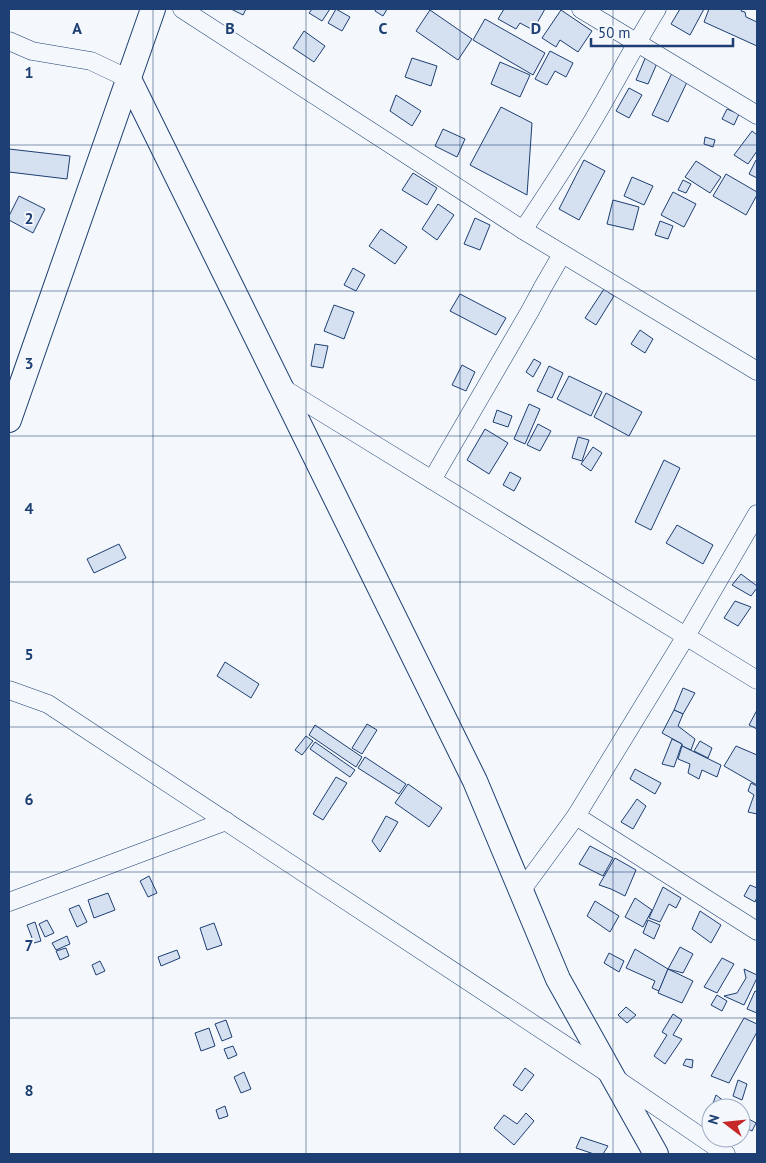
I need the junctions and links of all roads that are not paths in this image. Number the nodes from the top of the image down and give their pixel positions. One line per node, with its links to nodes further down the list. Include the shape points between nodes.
1 (153, 9): 7 (street)
2 (182, 9): 9 (street)
3 (581, 9): 6 (street)
4 (657, 9): 6 (street)
5 (9, 41): 7 (street, via 32,51 91,62)
6 (636, 42): 8 (street); 9 (street, via 592,122)
7 (129, 79): 12 (street); 13 (street)
8 (757, 115)
9 (523, 230): 10 (street)
10 (562, 254): 11 (street); 14 (street)
11 (757, 371)
12 (281, 388): 14 (street); 21 (street, via 475,780)
13 (9, 420)
14 (432, 480): 16 (street)
15 (757, 514): 16 (street)
16 (686, 636): 17 (street); 19 (street)
17 (757, 680)
18 (9, 690): 20 (street, via 48,704)
19 (576, 816): 21 (street); 23 (street)
20 (226, 821): 22 (street); 24 (street)
21 (521, 891): 24 (street, via 558,978)
22 (9, 902)
23 (757, 931)
24 (612, 1076): 25 (street); 26 (street)
25 (656, 1154)
26 (726, 1154)

